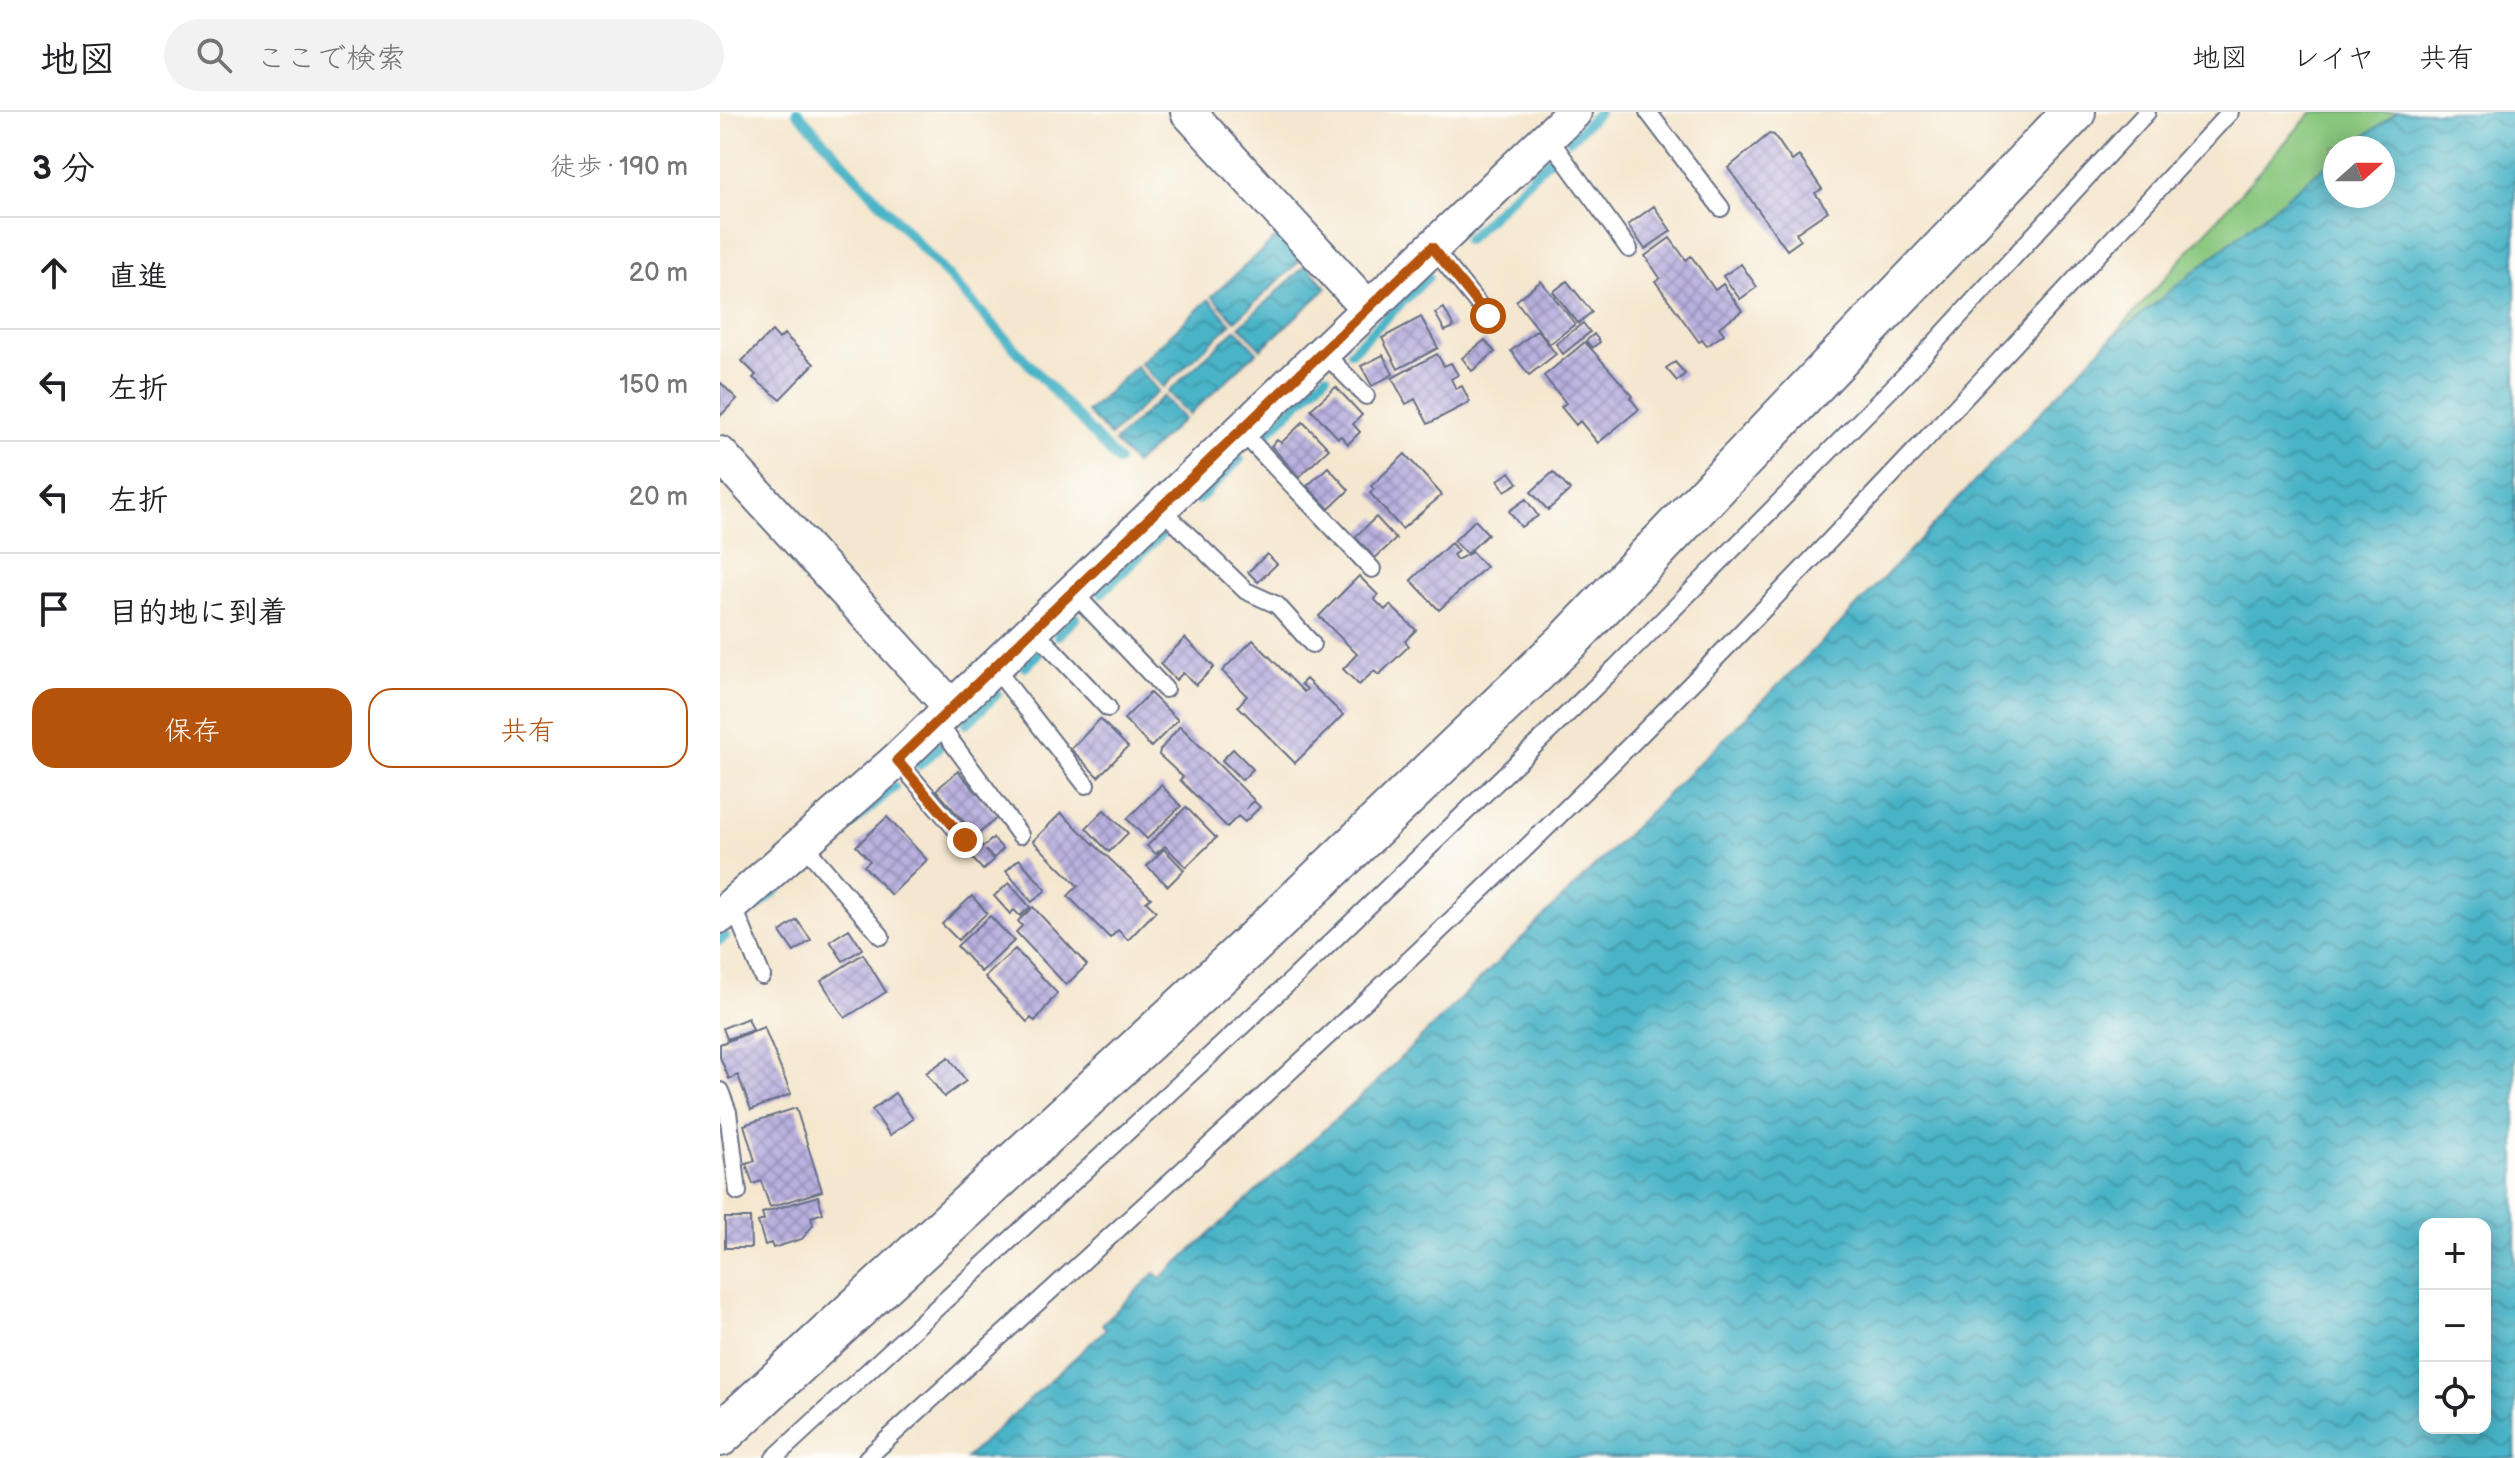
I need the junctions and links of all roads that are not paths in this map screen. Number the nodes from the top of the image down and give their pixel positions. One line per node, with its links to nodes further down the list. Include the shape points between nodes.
1 (1188, 112): 11 (street)
2 (1574, 112): 7 (street)
3 (1648, 112): 8 (lane)
4 (2074, 112): 36 (street, via 1570,639 1255,941)
5 (2147, 112): 37 (lane, via 1908,372 1617,666 1294,978)
6 (2230, 112): 38 (lane, via 1956,409 1666,709 1342,1024)
7 (1548, 137): 9 (street); 10 (lane)
8 (1721, 208)
9 (1432, 247): 11 (street); 12 (lane)
10 (1629, 249)
11 (1368, 308): 13 (street)
12 (1488, 316)
13 (1323, 352): 14 (lane); 15 (street)
14 (1366, 396)
15 (1241, 431): 17 (street); 18 (lane)
16 (720, 454): 25 (street)
17 (1160, 508): 19 (street); 21 (lane, via 1246,591 1277,605)
18 (1372, 569)
19 (1073, 592): 20 (street); 23 (lane)
20 (1033, 629): 22 (street); 24 (lane)
21 (1312, 644)
22 (994, 667): 25 (street); 27 (lane)
23 (1165, 689)
24 (1108, 708)
25 (945, 715): 26 (street); 28 (lane)
26 (897, 760): 29 (lane); 30 (street)
27 (1086, 785)
28 (1020, 835)
29 (965, 840)
30 (802, 843): 31 (street); 32 (lane)
31 (726, 910): 33 (lane)
32 (881, 936)
33 (762, 976)
34 (720, 1091): 35 (lane, via 728,1112)
35 (738, 1192)
36 (720, 1435)
37 (774, 1458)
38 (867, 1458)

